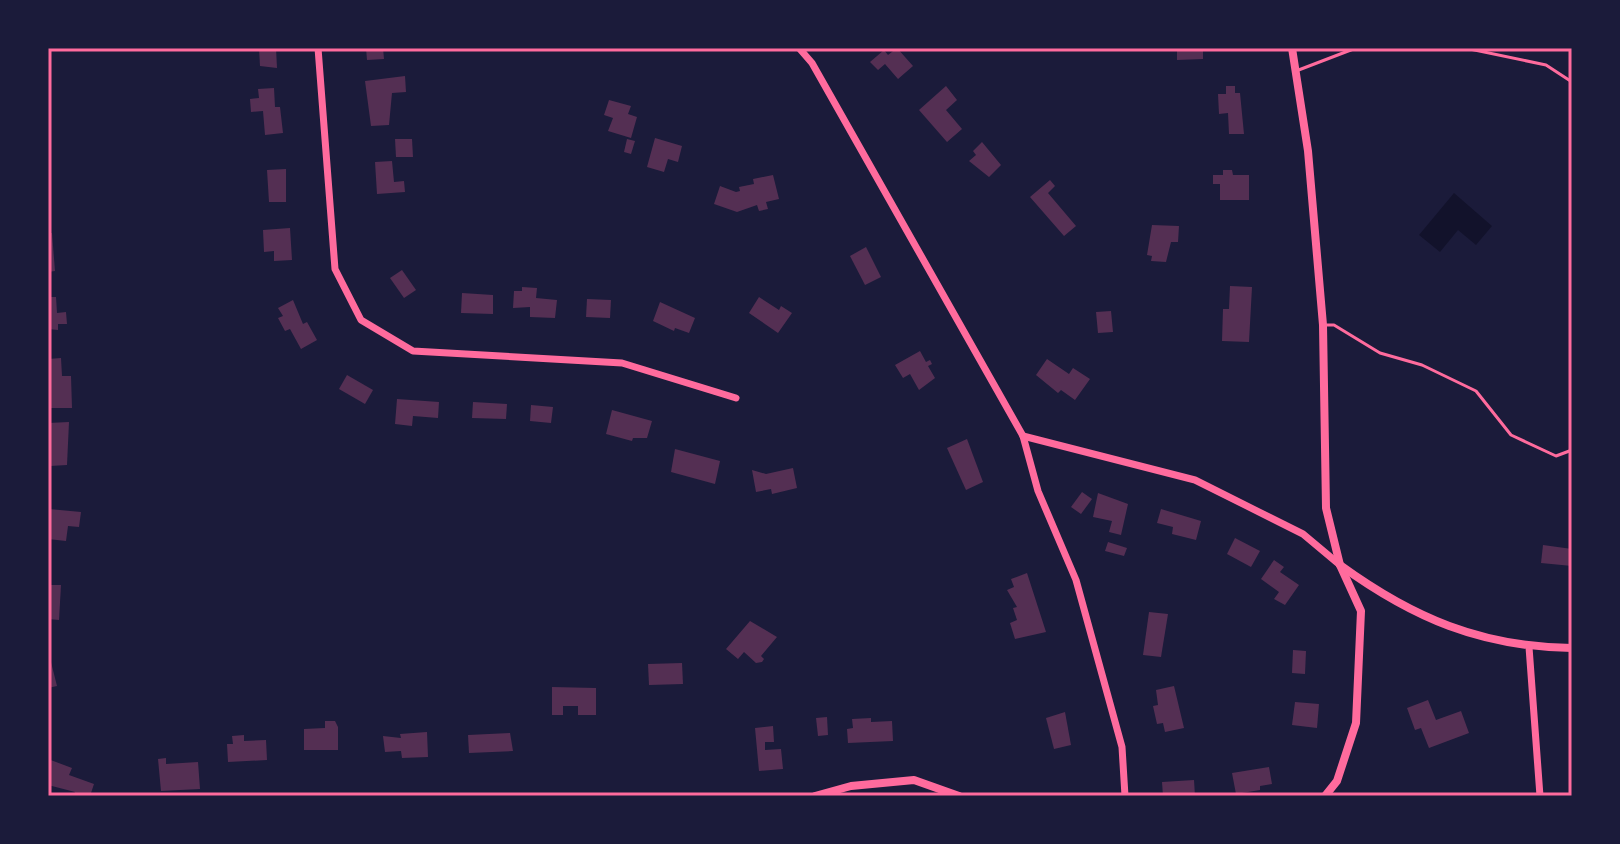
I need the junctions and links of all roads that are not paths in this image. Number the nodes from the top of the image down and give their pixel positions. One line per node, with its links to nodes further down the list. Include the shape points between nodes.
1 (318, 48): 9 (street, via 335,269 361,320 413,351 622,363)
2 (799, 48): 10 (street)
3 (1292, 48): 6 (street)
4 (1356, 48): 6 (lane)
5 (1465, 48): 7 (lane, via 1546,65)
6 (1296, 71): 8 (street)
7 (1572, 82)
8 (1323, 325): 11 (lane, via 1334,325 1380,353 1422,365 1476,391 1511,435 1556,456); 12 (street, via 1326,508)
9 (736, 398)
10 (1023, 436): 12 (street, via 1195,480 1303,534); 17 (street, via 1038,491 1076,580 1122,747)
11 (1572, 450)
12 (1340, 565): 13 (street, via 1388,600 1451,629); 18 (street, via 1361,611 1356,723 1337,781)
13 (1529, 647): 14 (street); 19 (street)
14 (1572, 648)
15 (815, 796): 16 (street, via 851,786 914,780)
16 (959, 796)
17 (1125, 796)
18 (1325, 796)
19 (1540, 796)

